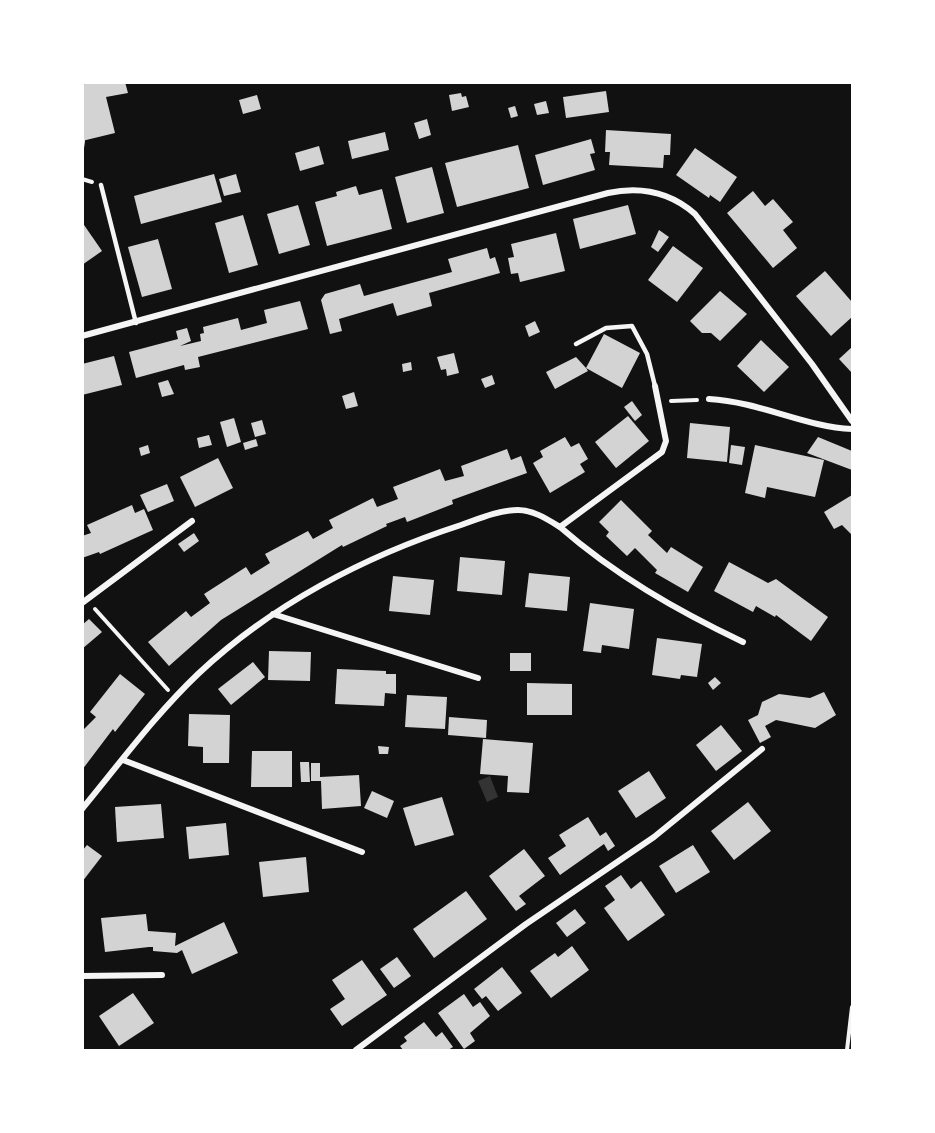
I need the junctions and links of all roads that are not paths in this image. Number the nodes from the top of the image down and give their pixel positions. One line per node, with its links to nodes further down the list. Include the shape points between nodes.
1 (101, 185): 2 (lane)
2 (136, 323): 3 (street); 7 (street, via 604,194 651,191 672,197 695,214)
3 (82, 336)
4 (576, 344): 5 (lane, via 606,328 632,327 647,354)
5 (655, 386): 10 (street, via 666,441 662,452)
6 (709, 399): 8 (street, via 756,405 835,428)
7 (852, 421)
8 (852, 429)
9 (192, 521): 11 (street)
10 (560, 526): 12 (street, via 518,510 489,515 371,560); 13 (street, via 595,558 634,584 685,615)
11 (85, 602)
12 (273, 614): 14 (street); 16 (street, via 200,672)
13 (743, 642)
14 (478, 678)
15 (762, 749): 21 (street, via 654,837 526,924)
16 (123, 760): 17 (street); 18 (street)
17 (82, 808)
18 (362, 852)
19 (162, 975): 20 (street)
20 (82, 976)
21 (356, 1050)

